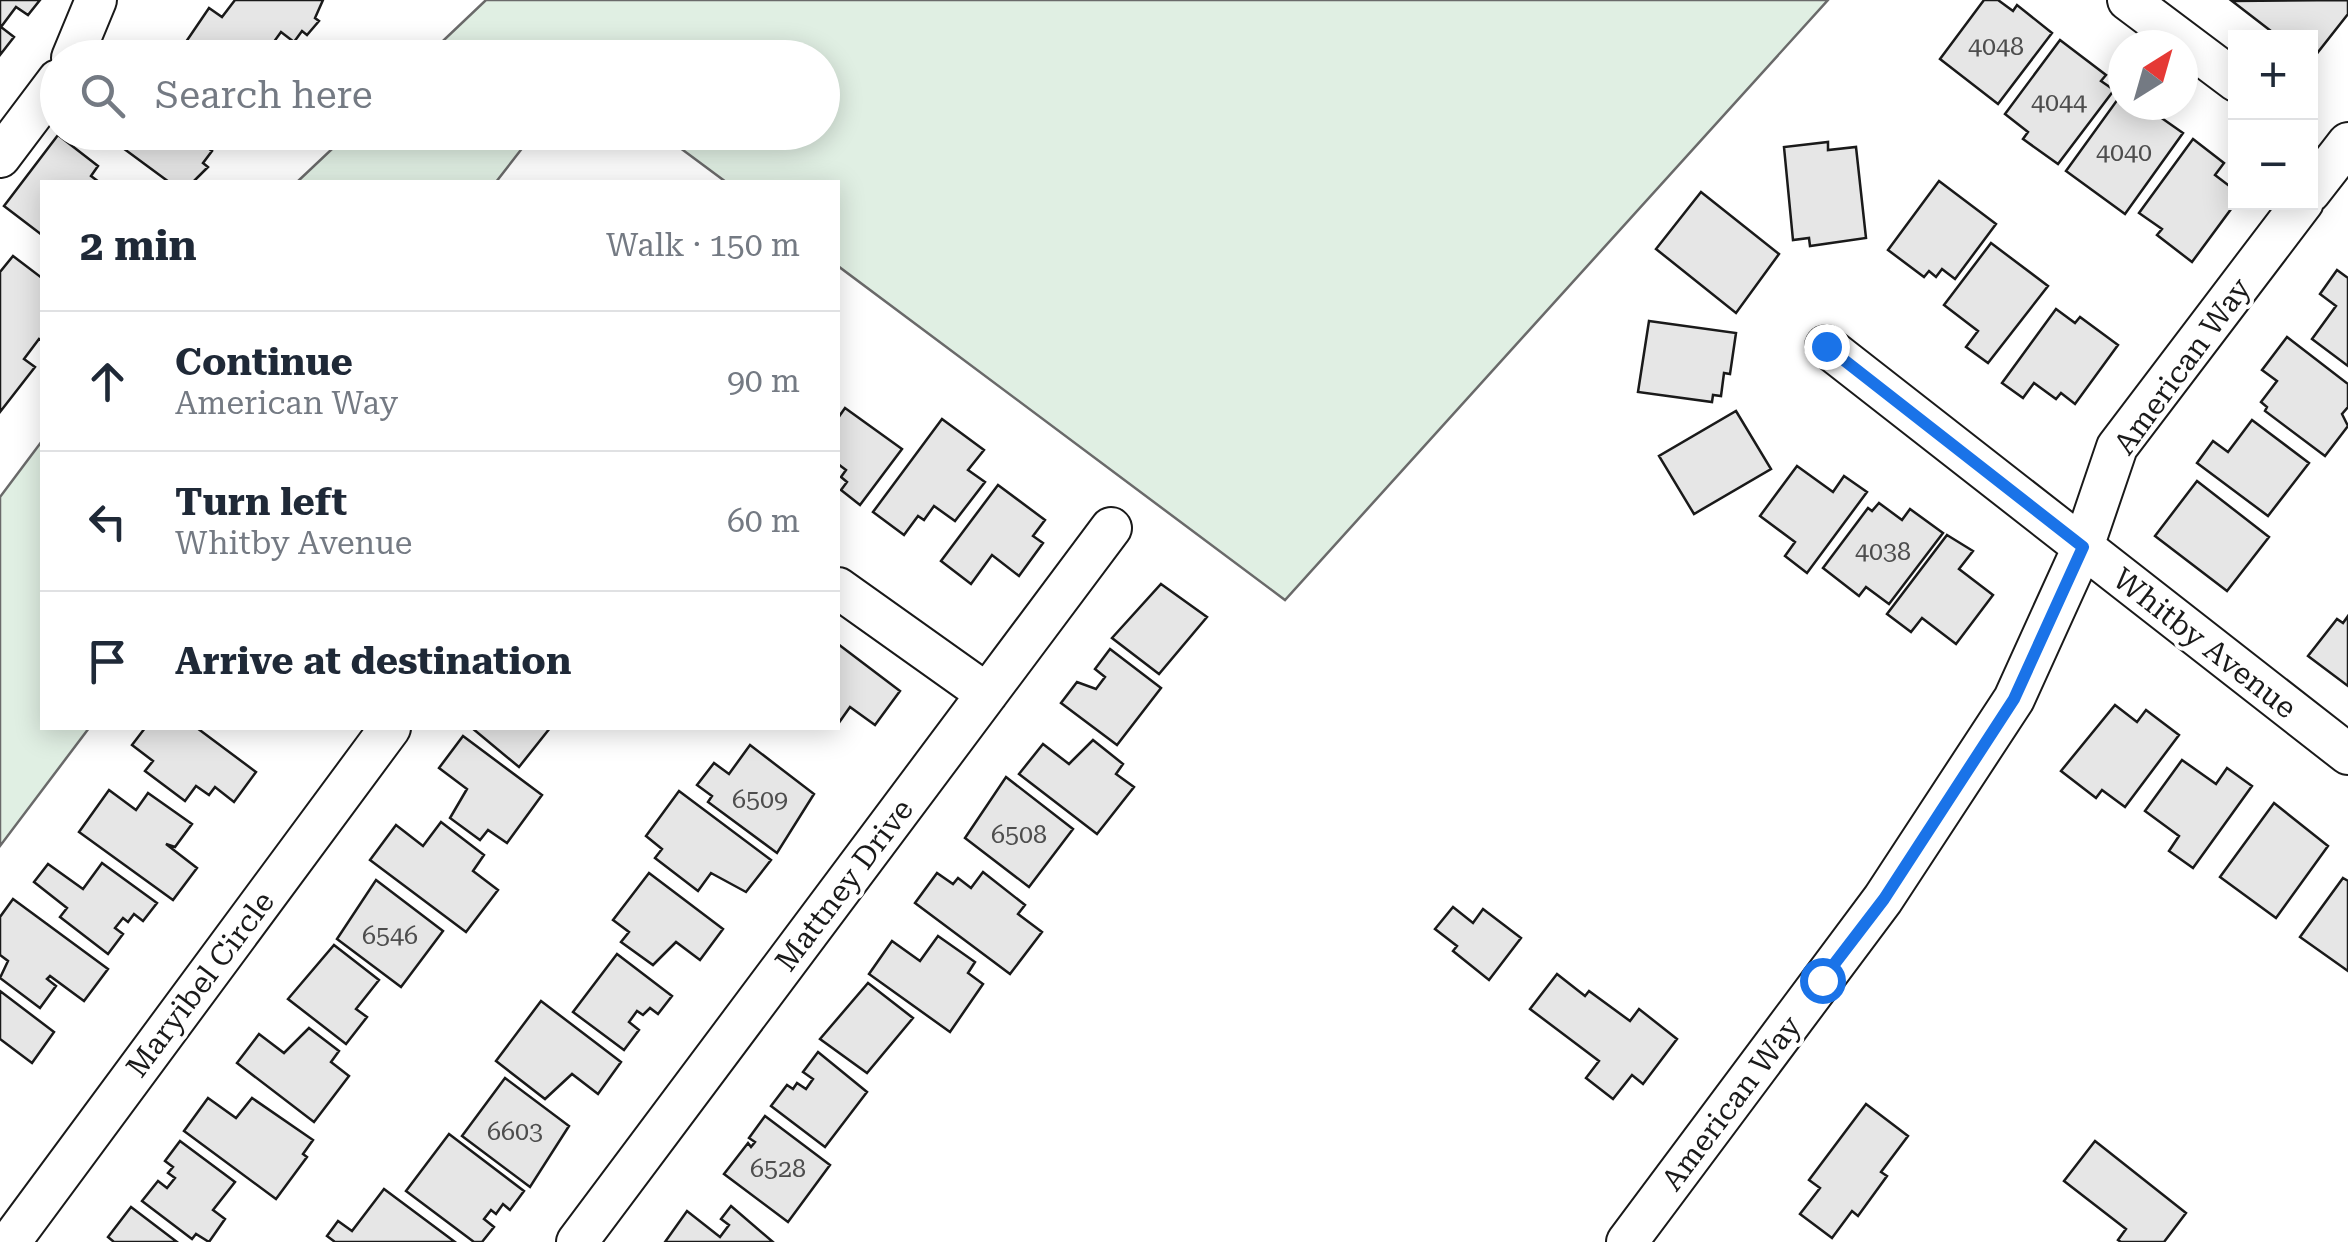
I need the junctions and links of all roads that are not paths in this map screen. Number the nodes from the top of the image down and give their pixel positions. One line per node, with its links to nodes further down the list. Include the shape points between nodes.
1 (96, 0): 3 (street)
2 (2128, 0): 4 (street)
3 (79, 40)
4 (2228, 75)
5 (40, 104): 7 (street)
6 (2332, 146): 8 (street)
7 (0, 157)
8 (2318, 175)
9 (2297, 210): 12 (street, American Way, via 2116,447)
10 (1826, 346): 12 (street, Whitby Avenue)
11 (1110, 528): 14 (street, Mattney Drive)
12 (2083, 547): 16 (street, Whitby Avenue); 19 (street, American Way, via 2014,699 1884,899)
13 (840, 589): 14 (street)
14 (987, 694): 18 (street, Mattney Drive)
15 (389, 730): 17 (street, Maryibel Circle)
16 (2348, 754)
17 (10, 1242)
18 (576, 1242)
19 (1627, 1242)

